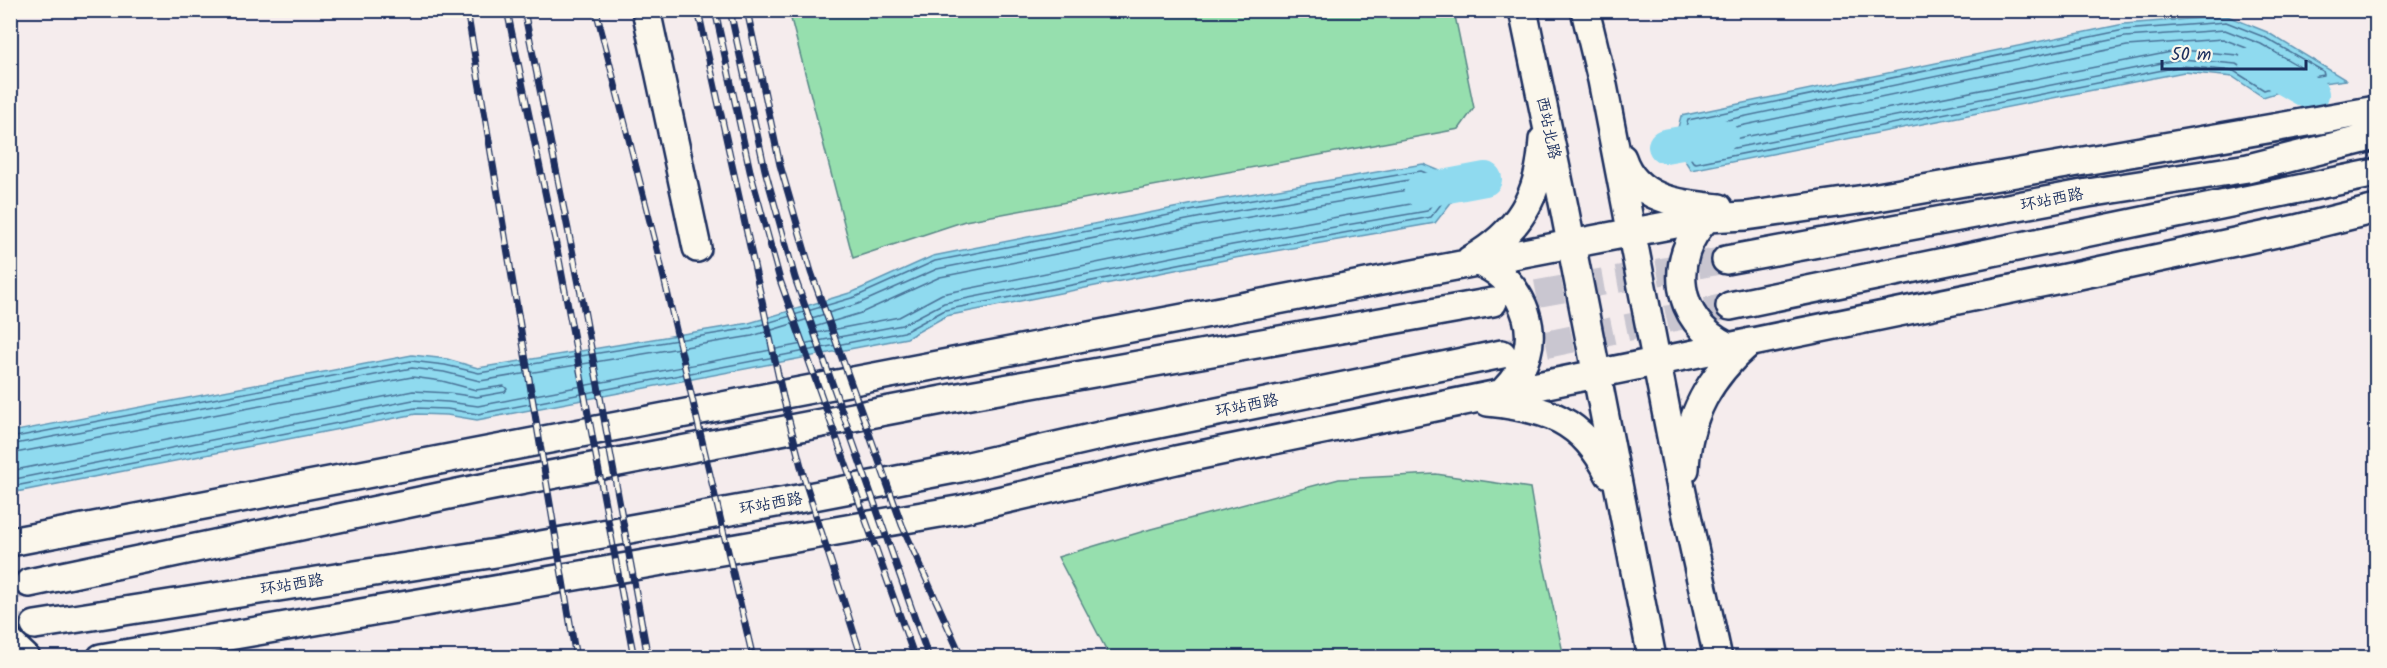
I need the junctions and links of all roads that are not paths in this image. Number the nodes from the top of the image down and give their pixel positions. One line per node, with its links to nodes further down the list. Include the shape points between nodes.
1 (646, 10): 14 (main road)
2 (1523, 10): 4 (main road, 西站北路)
3 (1585, 10): 6 (main road)
4 (1544, 106): 13 (main road, 西站北路); 16 (main road, via 1542,153 1531,200 1508,232)
5 (2376, 110): 10 (main road, via 1872,198)
6 (1609, 116): 10 (main road, via 1624,164 1641,188 1665,200 1721,208); 12 (main road)
7 (2376, 136): 15 (main road, 环站西路, via 2248,168 2088,193)
8 (2376, 173): 18 (main road)
9 (2376, 209): 19 (main road)
10 (1746, 216): 11 (main road)
11 (1707, 218): 12 (main road); 19 (main road, via 1696,228 1684,253 1684,290 1693,318 1701,328)
12 (1631, 233): 13 (main road); 21 (main road)
13 (1571, 245): 16 (main road); 22 (main road, 西站北路)
14 (697, 248)
15 (1726, 260)
16 (1468, 265): 23 (main road, via 1493,268 1513,288 1521,304 1529,334 1528,351 1514,381); 27 (main road, via 480,456)
17 (1493, 302): 31 (main road, via 477,489)
18 (1730, 306)
19 (1739, 344): 21 (main road); 26 (main road, via 1702,399 1694,418 1685,462)
20 (1502, 354): 32 (main road, 环站西路, via 810,497 496,553)
21 (1656, 361): 22 (main road); 26 (main road)
22 (1596, 373): 23 (main road); 25 (main road, 西站北路)
23 (1503, 392): 24 (main road)
24 (1466, 399): 25 (main road, via 1533,409 1572,425 1602,461); 35 (main road, via 1088,478 963,509)
25 (1621, 501): 36 (main road)
26 (1684, 503): 30 (main road)
27 (40, 536): 28 (main road); 29 (main road)
28 (10, 542)
29 (10, 563)
30 (1698, 574): 37 (main road); 38 (main road)
31 (29, 583)
32 (35, 625)
33 (10, 643): 34 (main road)
34 (26, 657)
35 (101, 657)
36 (1652, 657)
37 (1704, 657)
38 (1718, 657)

